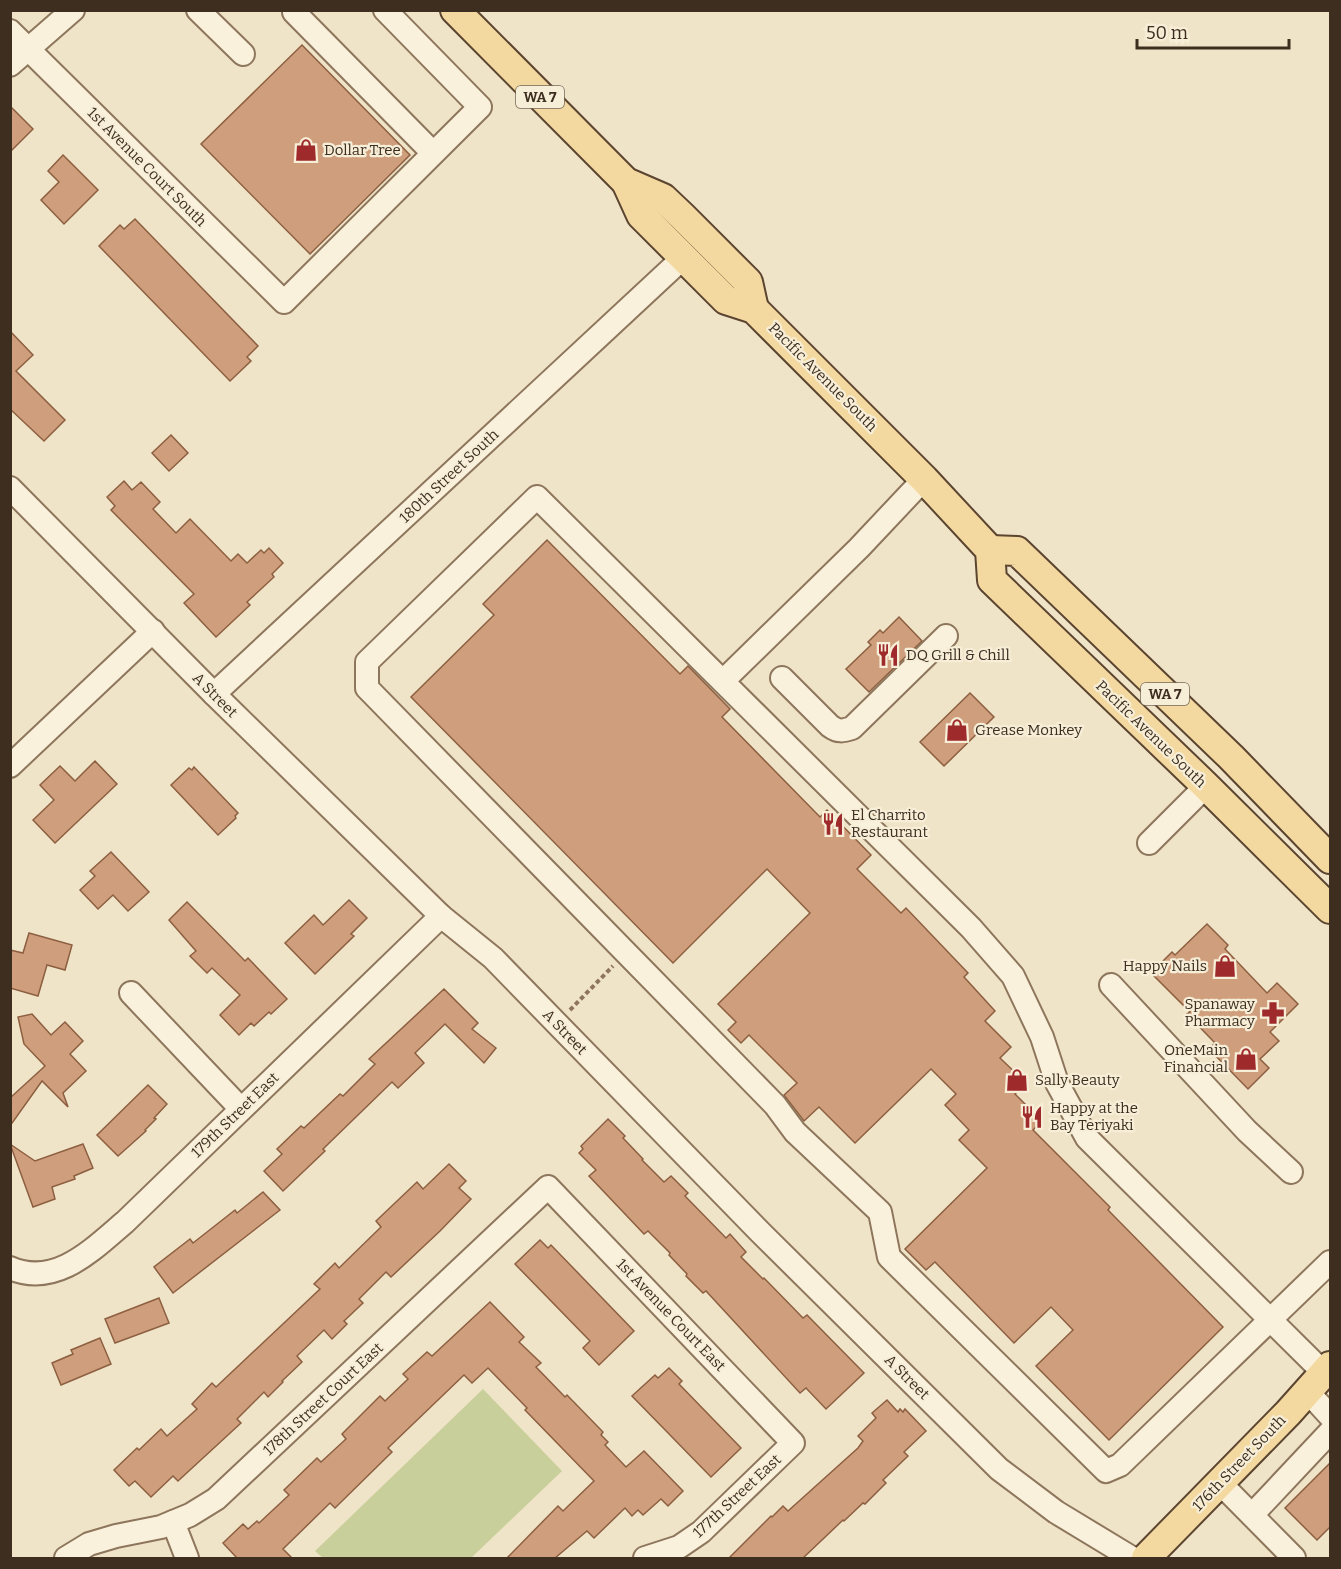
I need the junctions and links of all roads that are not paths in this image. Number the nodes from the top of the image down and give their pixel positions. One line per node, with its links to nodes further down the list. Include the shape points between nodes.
1 (74, 10): 7 (street)
2 (198, 10): 8 (street)
3 (385, 10): 10 (street, via 480,107)
4 (454, 10): 11 (main road, Pacific Avenue South / WA 7)
5 (294, 12): 10 (street)
6 (10, 31): 7 (street, 1st Avenue Court South)
7 (29, 50): 9 (street); 10 (street, 1st Avenue Court South, via 284,302)
8 (243, 54)
9 (10, 65)
10 (434, 153)
11 (626, 182): 12 (main road, Pacific Avenue South / WA 7, via 641,215); 13 (main road, Pacific Avenue South / WA 7, via 663,198 682,216 748,282)
12 (684, 257): 13 (main road, Pacific Avenue South / WA 7, via 726,300); 21 (street, 180th Street South)
13 (754, 309): 14 (main road, Pacific Avenue South / WA 7)
14 (924, 479): 16 (main road, Pacific Avenue South / WA 7); 20 (street)
15 (10, 488): 17 (street, A Street)
16 (990, 550): 23 (main road, Pacific Avenue South / WA 7, via 992,580); 25 (main road, WA 7, via 1017,551 1231,757)
17 (153, 631): 21 (street, A Street); 22 (street)
18 (946, 636): 19 (street, via 852,728 843,731 830,726)
19 (782, 678)
20 (723, 681): 35 (street, via 971,928 1013,976 1042,1037 1057,1083 1087,1138); 35 (street, via 537,497 367,662 367,688 775,1105 795,1132 880,1212 889,1257 1106,1471 1120,1465)
21 (214, 694): 27 (street, A Street)
22 (10, 766)
23 (1206, 786): 24 (street); 26 (main road, Pacific Avenue South / WA 7)
24 (1149, 843)
25 (1330, 859)
26 (1330, 909)
27 (441, 916): 30 (street, 179th Street East); 46 (street, A Street, via 493,958 760,1232 999,1469 1056,1512)
28 (1111, 985): 31 (street)
29 (130, 993): 30 (street)
30 (241, 1109): 34 (street, 179th Street East, via 125,1222 77,1261 49,1273 32,1275)
31 (1291, 1173)
32 (548, 1187): 39 (street, 1st Avenue Court East); 42 (street, 178th Street Court East, via 216,1499)
33 (1330, 1262): 35 (street)
34 (10, 1268)
35 (1272, 1320): 36 (street)
36 (1320, 1377): 37 (street); 40 (main road, 176th Street South)
37 (1330, 1416)
38 (1330, 1432): 41 (street)
39 (793, 1443): 45 (street, 177th Street East, via 701,1532 679,1547)
40 (1220, 1483): 41 (street); 47 (main road, 176th Street South)
41 (1252, 1515): 48 (street)
42 (173, 1522): 43 (street, 178th Street Court East, via 89,1544); 44 (street)
43 (66, 1558)
44 (188, 1558)
45 (645, 1558)
46 (1132, 1558)
47 (1146, 1558)
48 (1294, 1558)

